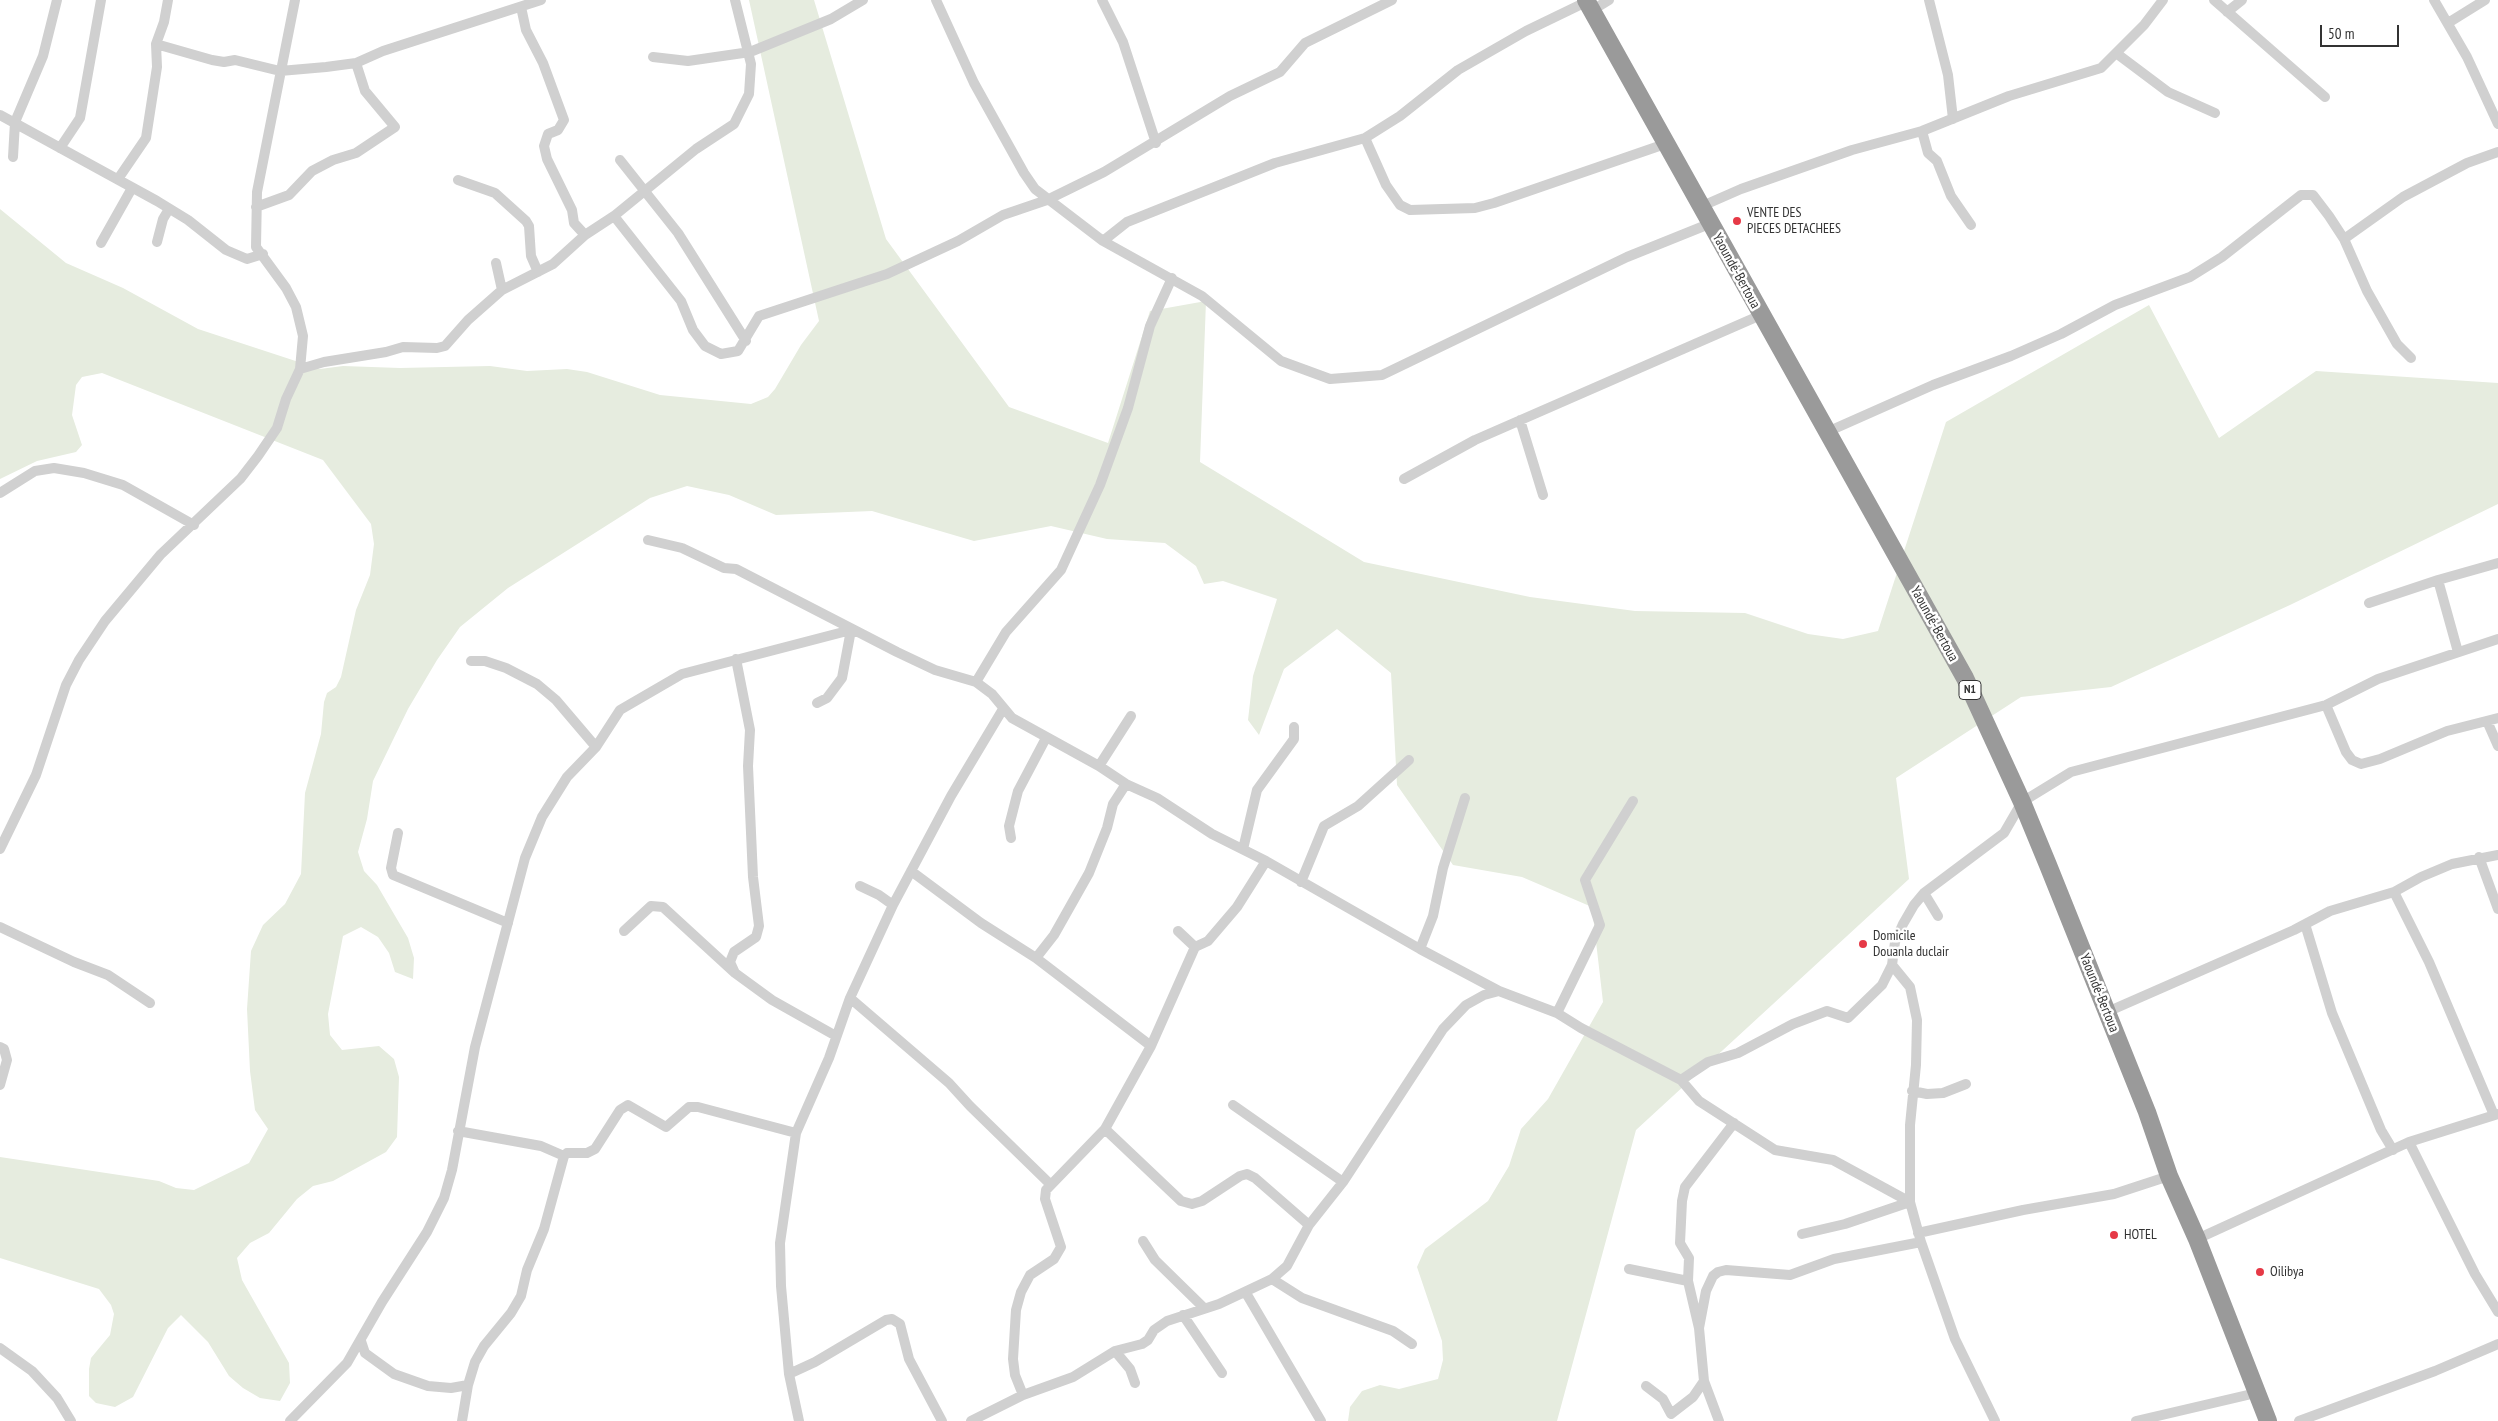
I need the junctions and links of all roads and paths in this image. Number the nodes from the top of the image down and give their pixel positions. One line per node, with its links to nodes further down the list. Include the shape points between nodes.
1 (57, 0): 32 (street, via 43,56)
2 (101, 0): 38 (street, via 80,118)
3 (168, 0): 22 (street)
4 (295, 0): 27 (street)
5 (541, 0): 19 (street)
6 (735, 0): 23 (street)
7 (862, 0): 23 (street, via 831,19)
8 (936, 0): 46 (street, via 998,128 1024,174)
9 (1102, 0): 36 (street, via 1123,42)
10 (1392, 0): 36 (street, via 1306,43 1280,72 1230,96)
11 (1609, 0): 18 (street)
12 (1928, 0): 31 (street, via 1948,75)
13 (2163, 0): 24 (street)
14 (2214, 0): 20 (street)
15 (2242, 0): 20 (street)
16 (2434, 0): 21 (street)
17 (2484, 0): 21 (street)
18 (1588, 4): 35 (street, via 1526,31 1458,70 1400,116); 37 (highway, Yaoundé-Bertoua / N1)
19 (521, 7): 26 (street); 53 (street, via 526,30 543,63 564,120 558,130 548,134 544,146 572,210 574,222)
20 (2228, 12): 28 (street)
21 (2448, 23): 33 (street)
22 (156, 44): 27 (street, via 212,60 235,60); 42 (street, via 157,67 146,138)
23 (750, 52): 25 (street, via 688,62); 45 (street, via 749,94 734,124 696,149)
24 (2116, 53): 29 (street, via 2168,92); 31 (street, via 2101,68 2009,96)
25 (653, 57)
26 (356, 63): 27 (street); 47 (street, via 365,91 395,127 356,153 312,170 289,195)
27 (280, 71): 47 (street)
28 (2325, 97)
29 (2215, 113)
30 (0, 115): 32 (street)
31 (1953, 119): 34 (street)
32 (14, 122): 38 (street); 40 (street)
33 (2498, 124)
34 (1922, 131): 48 (street, via 1852,150); 52 (street, via 1928,154 1937,161 1951,196)
35 (1365, 138): 37 (street, via 1386,185 1400,205 1410,210 1475,208); 55 (street, via 1266,166 1127,222)
36 (1156, 143): 46 (street)
37 (1665, 144): 48 (highway, Yaoundé-Bertoua / N1)
38 (60, 148): 42 (street)
39 (2498, 152): 54 (street, via 2466,164 2403,197)
40 (13, 157)
41 (620, 160): 45 (street)
42 (118, 180): 44 (street)
43 (458, 180): 60 (street, via 495,194 526,221 531,256)
44 (132, 188): 49 (street); 57 (street)
45 (644, 192): 50 (street); 64 (street, via 678,233)
46 (1047, 200): 55 (street); 64 (street, via 1003,215 958,241 888,274 758,316)
47 (256, 207): 58 (street, via 256,247)
48 (1700, 207): 51 (highway, Yaoundé-Bertoua / N1)
49 (169, 208): 56 (street); 58 (street, via 226,250 247,259)
50 (614, 216): 53 (street); 64 (street, via 681,301 693,330 705,346 721,354 738,351)
51 (1709, 224): 61 (street, via 1627,257 1382,375 1330,379 1281,361 1202,296); 63 (highway, Yaoundé-Bertoua / N1)
52 (1971, 225)
53 (585, 235): 60 (street, via 553,264)
54 (2344, 239): 65 (street, via 2366,290 2397,344); 68 (street, via 2313,195 2302,195 2222,257 2190,277 2114,305 2061,334)
55 (1103, 241): 61 (street)
56 (157, 242)
57 (101, 243)
58 (263, 254): 66 (street, via 296,307 303,336)
59 (496, 263): 62 (street)
60 (538, 272): 62 (street)
61 (1172, 278): 82 (street, via 1150,326 1100,485 1070,552 1061,570 1006,632)
62 (502, 290): 66 (street, via 445,346 403,347)
63 (1761, 315): 67 (street); 68 (highway, Yaoundé-Bertoua / N1)
64 (746, 341)
65 (2411, 358)
66 (300, 369): 72 (street, via 277,428 258,456)
67 (1520, 420): 69 (street, via 1475,440); 71 (street)
68 (1826, 432): 98 (highway, Yaoundé-Bertoua / N1, via 1965,678)
69 (1404, 480)
70 (0, 493): 72 (street, via 35,471 54,468 123,485)
71 (1544, 495)
72 (194, 525): 101 (street, via 181,533 161,554 105,621 79,660 66,685 36,776)
73 (648, 540): 77 (street, via 682,548 724,568 736,569)
74 (2498, 563): 75 (street)
75 (2438, 580): 76 (street); 79 (street)
76 (2369, 602)
77 (851, 630): 80 (street); 82 (street, via 935,670); 83 (street, via 842,678 827,698)
78 (2498, 639): 79 (street)
79 (2458, 652): 84 (street, via 2378,679)
80 (736, 659): 92 (street, via 682,674 620,710); 123 (street, via 750,730 748,766 753,877 760,926 756,937 734,952 730,962)
81 (471, 661): 92 (street, via 485,661 506,668 537,684 556,700)
82 (976, 682): 85 (street, via 992,694)
83 (817, 703)
84 (2326, 705): 88 (street, via 2346,752 2361,764 2447,731); 98 (street, via 2088,766 2071,772)
85 (1003, 709): 90 (street); 106 (street)
86 (1131, 716): 94 (street)
87 (2498, 718): 88 (street)
88 (2487, 721): 91 (street)
89 (1294, 727): 102 (street, via 1294,739 1256,790)
90 (1046, 738): 94 (street); 100 (street, via 1018,791 1009,826)
91 (2498, 746)
92 (596, 747): 114 (street, via 567,777 542,817 525,858)
93 (1409, 760): 107 (street, via 1358,806 1324,826)
94 (1100, 766): 95 (street)
95 (1126, 784): 102 (street, via 1157,798 1212,834); 121 (street, via 1113,804 1089,873 1054,935)
96 (1465, 798): 120 (street, via 1443,868 1433,916)
97 (1633, 801): 128 (street, via 1585,880 1600,924)
98 (2022, 802): 110 (street, via 2004,833); 127 (highway, Yaoundé-Bertoua / N1)
99 (398, 834): 114 (street, via 391,868 393,875)
100 (1012, 838)
101 (0, 849)
102 (1243, 849): 105 (street)
103 (2498, 855): 104 (street)
104 (2479, 857): 109 (street, via 2452,864); 112 (street)
105 (1266, 861): 107 (street); 119 (street, via 1237,907 1208,941)
106 (912, 871): 111 (street); 121 (street, via 981,923)
107 (1301, 882): 120 (street)
108 (860, 886): 111 (street)
109 (2394, 892): 115 (street, via 2330,911); 137 (street)
110 (1924, 893): 113 (street); 122 (street, via 1903,924)
111 (893, 905): 125 (street)
112 (2498, 909)
113 (1938, 916)
114 (508, 923): 140 (street, via 474,1047)
115 (2305, 924): 127 (street); 143 (street, via 2332,1012)
116 (0, 926): 126 (street, via 74,962 108,974)
117 (624, 930): 123 (street, via 651,906 664,907)
118 (1178, 931): 119 (street)
119 (1195, 947): 130 (street)
120 (1420, 950): 124 (street)
121 (1036, 958): 130 (street)
122 (1892, 965): 132 (street, via 1882,985 1848,1018 1827,1011 1793,1024 1738,1053 1708,1062); 135 (street, via 1910,987 1914,999 1917,1020)
123 (735, 973): 129 (street, via 772,1000)
124 (1499, 991): 128 (street); 146 (street, via 1466,1005 1442,1029)
125 (850, 998): 129 (street); 147 (street, via 949,1083)
126 (150, 1003)
127 (2107, 1012): 145 (highway, Yaoundé-Bertoua / N1)
128 (1557, 1013): 132 (street)
129 (836, 1036): 141 (street)
130 (1152, 1046): 139 (street)
131 (0, 1047): 134 (street, via 4,1049 7,1060)
132 (1681, 1080): 138 (street, via 1699,1101)
133 (1966, 1084): 135 (street, via 1943,1093)
134 (0, 1085)
135 (1912, 1091): 148 (street)
136 (1233, 1105): 146 (street)
137 (2496, 1114): 142 (street)
138 (1734, 1123): 148 (street, via 1775,1150 1833,1160); 156 (street, via 1685,1187 1680,1243 1689,1258)
139 (1105, 1129): 147 (street); 149 (street, via 1181,1201 1192,1204 1202,1201 1247,1174)
140 (458, 1131): 144 (street, via 541,1146); 162 (street, via 444,1198)
141 (796, 1133): 144 (street, via 698,1107 689,1107 666,1127 628,1105 620,1110 595,1149); 168 (street, via 780,1243)
142 (2409, 1142): 143 (street); 159 (street)
143 (2393, 1150): 152 (street)
144 (564, 1156): 171 (street, via 521,1296 484,1346)
145 (2169, 1176): 151 (street, via 2114,1194 2023,1210); 152 (highway, Yaoundé-Bertoua / N1)
146 (1343, 1182): 149 (street)
147 (1050, 1184): 174 (street, via 1045,1199 1061,1247 1054,1259 1030,1275 1016,1310 1013,1359)
148 (1910, 1202): 150 (street, via 1845,1224); 151 (street)
149 (1309, 1225): 155 (street, via 1287,1266)
150 (1802, 1234)
151 (1920, 1237): 161 (street, via 1834,1259 1790,1275 1734,1270 1718,1272 1708,1286); 184 (street, via 1955,1339)
152 (2197, 1239): 173 (highway, Yaoundé-Bertoua / N1)
153 (1143, 1240): 158 (street, via 1155,1260)
154 (1629, 1269): 156 (street)
155 (1272, 1279): 157 (street); 163 (street, via 1302,1298 1393,1330)
156 (1688, 1281): 161 (street)
157 (1246, 1293): 158 (street); 182 (street)
158 (1204, 1308): 160 (street)
159 (2498, 1312)
160 (1183, 1315): 166 (street, via 1154,1330 1142,1344); 167 (street)
161 (1699, 1328): 169 (street)
162 (361, 1341): 171 (street, via 365,1352 394,1374 428,1386 451,1388); 177 (street, via 348,1363)
163 (1412, 1344)
164 (2498, 1344): 187 (street)
165 (0, 1348): 176 (street, via 51,1391)
166 (1115, 1352): 170 (street, via 1130,1369); 174 (street, via 1073,1377)
167 (1222, 1373)
168 (789, 1374): 179 (street); 180 (street, via 892,1319 900,1324 912,1366)
169 (1704, 1381): 175 (street, via 1693,1397); 183 (street)
170 (1135, 1383)
171 (468, 1385): 178 (street)
172 (1646, 1386): 175 (street, via 1663,1399)
173 (2256, 1393): 185 (street); 186 (highway, Yaoundé-Bertoua / N1)
174 (1023, 1395): 181 (street)
175 (1670, 1418)
176 (71, 1421)
177 (290, 1421)
178 (462, 1421)
179 (799, 1421)
180 (942, 1421)
181 (971, 1421)
182 (1321, 1421)
183 (1719, 1421)
184 (1995, 1421)
185 (2136, 1421)
186 (2268, 1421)
187 (2299, 1421)

